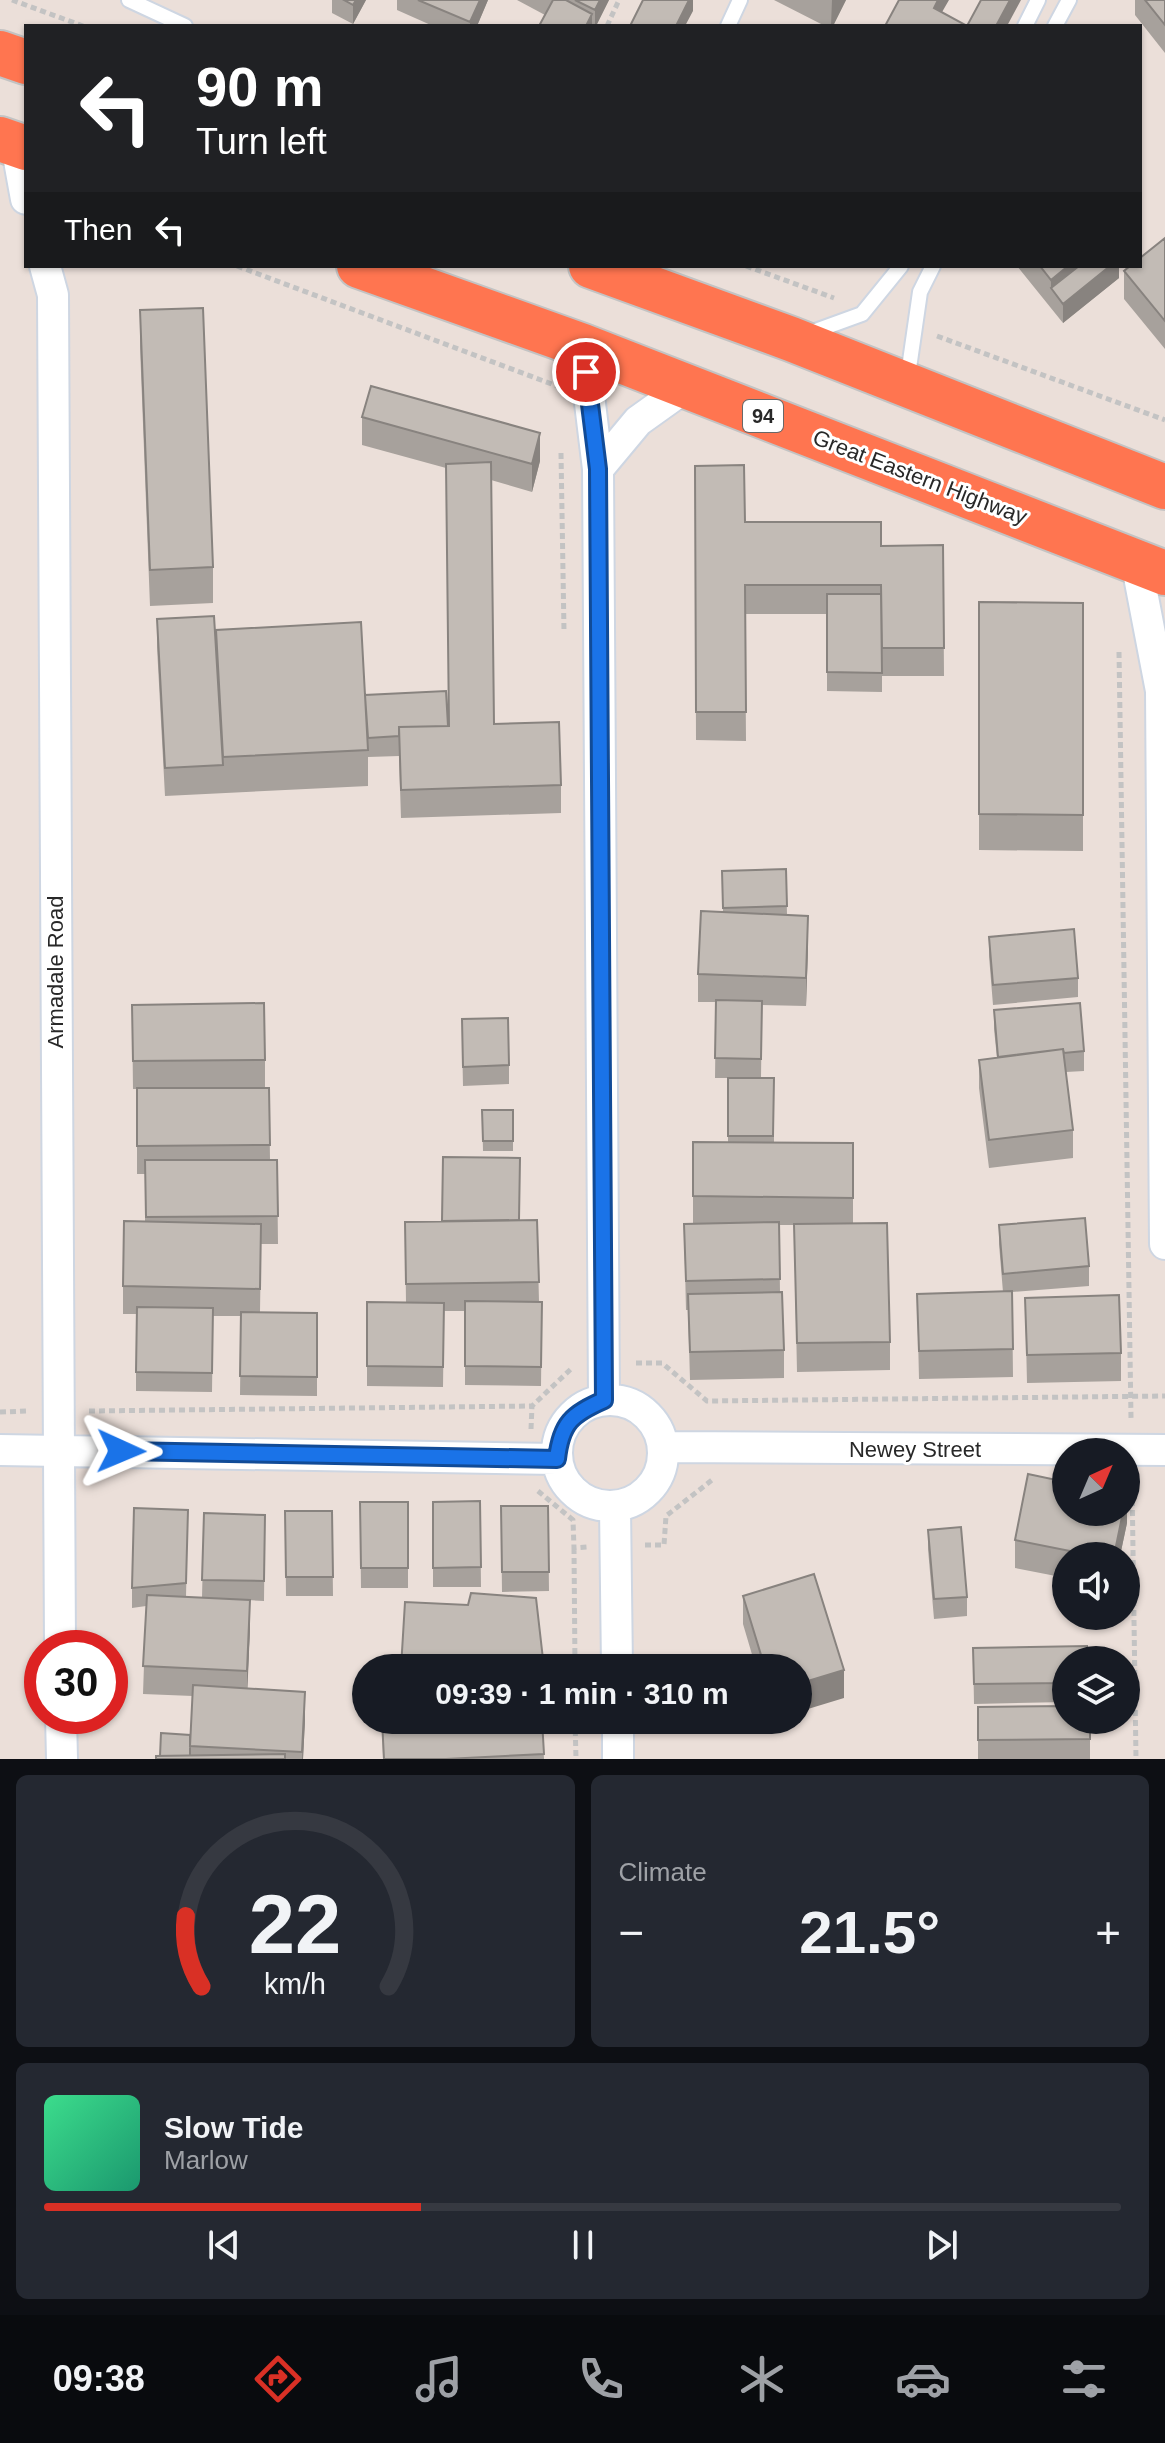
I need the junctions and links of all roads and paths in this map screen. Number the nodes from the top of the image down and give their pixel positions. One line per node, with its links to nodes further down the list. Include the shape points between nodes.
1 (12, 0): 7 (path)
2 (129, 0): 8 (lane)
3 (619, 0): 9 (path)
4 (740, 0): 10 (lane)
5 (1038, 0): 11 (lane)
6 (1069, 0): 12 (lane)
7 (78, 24)
8 (181, 24)
9 (608, 24)
10 (729, 24)
11 (1026, 24)
12 (1056, 24)
13 (0, 53): 14 (highway)
14 (24, 61)
15 (14, 143): 16 (street)
16 (24, 190)
17 (46, 268): 25 (street, Armadale Road)
18 (65, 268): 25 (street, Armadale Road)
19 (242, 268): 32 (path)
20 (365, 268): 29 (highway, Great Eastern Highway / 94)
21 (598, 268): 28 (highway)
22 (751, 268): 26 (path)
23 (899, 268): 26 (lane)
24 (932, 268): 27 (lane, via 920,292)
25 (53, 295): 46 (street, Armadale Road)
26 (865, 310): 28 (lane)
27 (915, 328): 31 (lane); 33 (path)
28 (791, 339): 31 (highway)
29 (583, 346): 30 (highway, Great Eastern Highway / 94); 35 (street)
30 (687, 386): 35 (street, via 638,421); 37 (highway, Great Eastern Highway / 94)
31 (906, 386): 36 (highway)
32 (560, 387)
33 (1165, 420)
34 (561, 450): 38 (path)
35 (598, 469): 42 (street)
36 (1165, 487)
37 (1151, 567): 40 (street)
38 (564, 639)
39 (1122, 642): 43 (path)
40 (1163, 689): 41 (street)
41 (1165, 1244)
42 (604, 1364): 43 (path, via 662,1363 707,1401); 45 (street); 46 (path, via 575,1364 532,1406)
43 (1130, 1396): 44 (path); 48 (path)
44 (1165, 1396)
45 (604, 1400): 49 (street, via 625,1402 651,1418); 55 (street, via 577,1412 560,1436)
46 (57, 1411): 47 (path); 52 (street, Armadale Road)
47 (0, 1412)
48 (1131, 1438)
49 (664, 1447): 50 (street, Newey Street); 56 (street, via 661,1472 642,1497)
50 (1052, 1449)
51 (0, 1450): 52 (street)
52 (57, 1450): 55 (street); 59 (street, Armadale Road)
53 (1140, 1450): 54 (street, Newey Street)
54 (1165, 1450)
55 (557, 1459): 56 (street, via 568,1486 594,1504)
56 (615, 1507): 61 (street)
57 (1132, 1526): 68 (path)
58 (574, 1548): 60 (path)
59 (60, 1630)
60 (575, 1654)
61 (617, 1654)
62 (61, 1734): 65 (street)
63 (575, 1734): 66 (path)
64 (618, 1734): 67 (street)
65 (62, 1759)
66 (576, 1759)
67 (618, 1759)
68 (1136, 1759)

